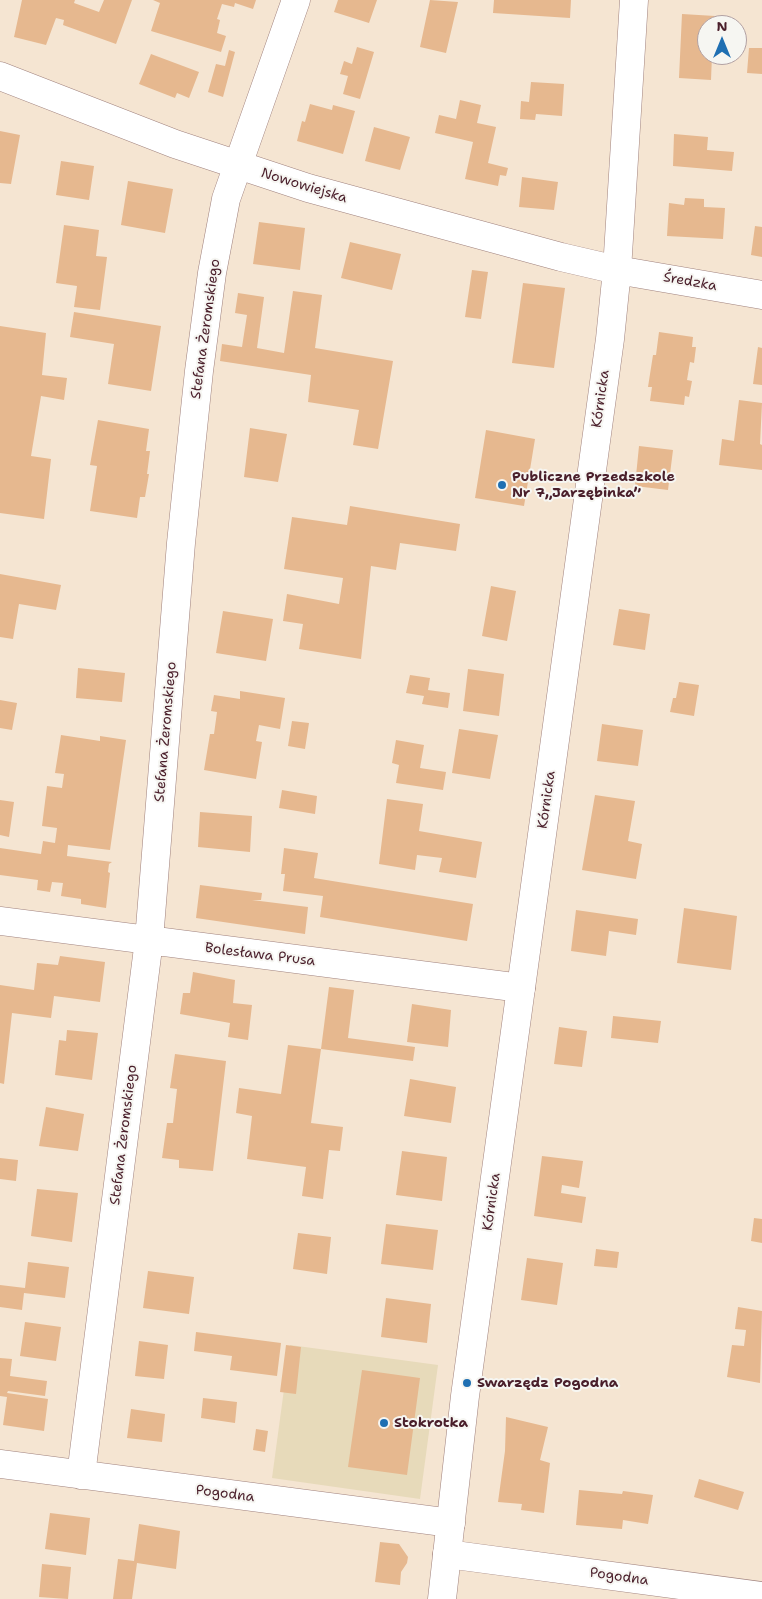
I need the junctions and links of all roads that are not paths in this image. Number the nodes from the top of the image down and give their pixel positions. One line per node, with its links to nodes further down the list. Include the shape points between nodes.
1 (296, 0): 4 (street, Stefana Żeromskiego)
2 (634, 0): 5 (street, Kórnicka)
3 (0, 76): 4 (street, Nowowiejska)
4 (237, 166): 5 (street, Nowowiejska, via 373,207); 8 (street, Stefana Żeromskiego, via 226,199 199,370 181,543)
5 (617, 270): 6 (street, Średzka); 9 (street, Kórnicka)
6 (762, 295)
7 (0, 921): 8 (street, Bolesława Prusa)
8 (149, 940): 9 (street, Bolesława Prusa); 11 (street, Stefana Żeromskiego)
9 (521, 988): 12 (street, Kórnicka, via 465,1396)
10 (0, 1464): 11 (street, Pogodna)
11 (81, 1475): 12 (street, Pogodna)
12 (451, 1523): 13 (street, Kórnicka)
13 (447, 1554): 14 (street, Pogodna); 15 (street, Kórnicka)
14 (762, 1596)
15 (442, 1599)

